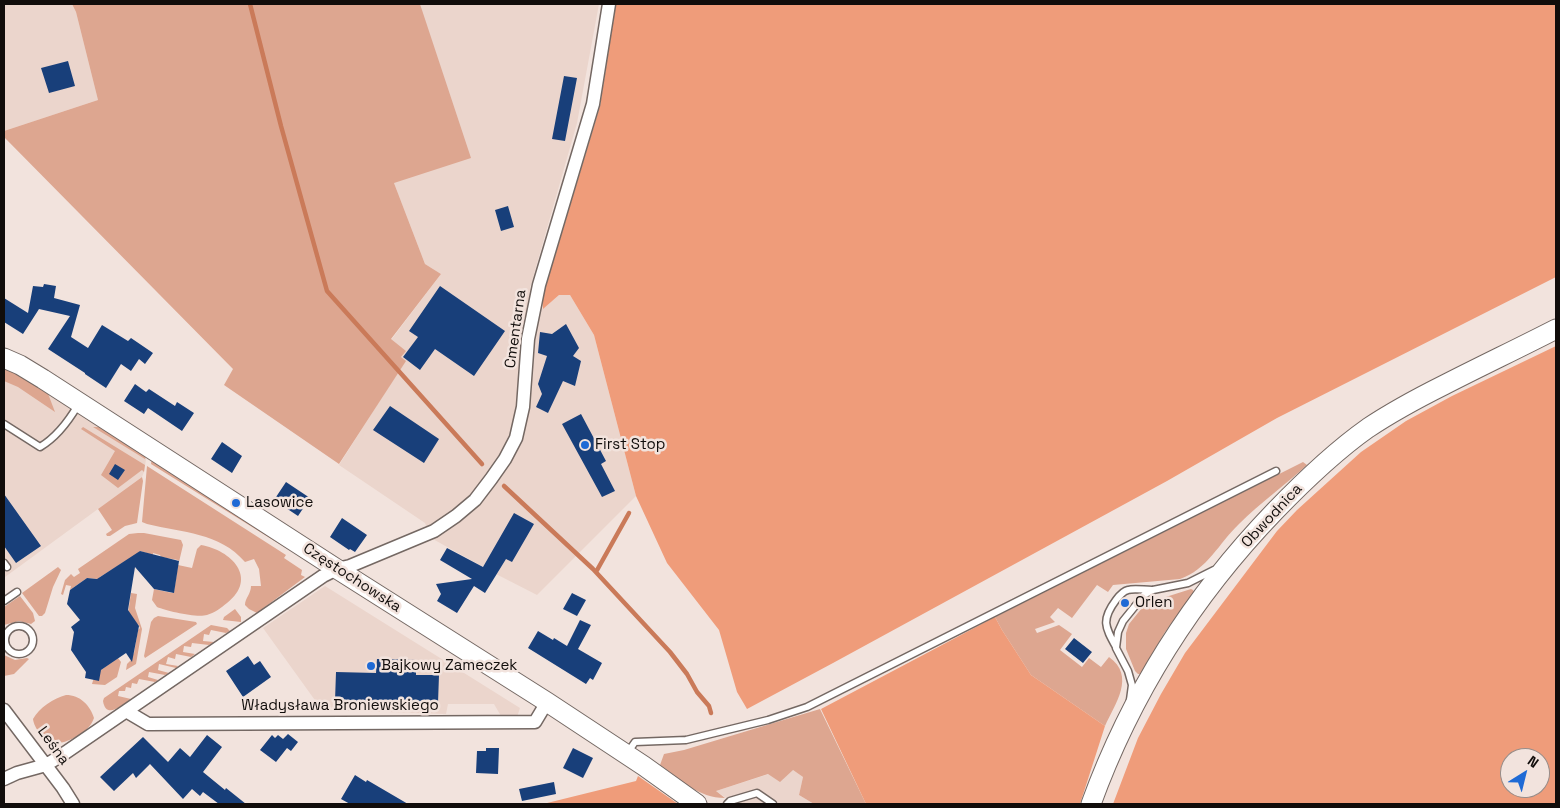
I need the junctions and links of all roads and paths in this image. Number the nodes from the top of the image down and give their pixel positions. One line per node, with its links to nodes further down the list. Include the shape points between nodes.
1 (609, 4): 8 (street, Cmentarna, via 593,104 539,285 528,338 516,438 492,479 456,516 434,531)
2 (1556, 330): 7 (street, Obwodnica, via 1418,399 1369,428 1298,487)
3 (4, 358): 4 (street, Częstochowska)
4 (80, 402): 5 (lane, via 58,434 40,447); 8 (street, Częstochowska)
5 (4, 424)
6 (1276, 471): 18 (lane, via 807,707 686,740 634,742)
7 (1228, 564): 9 (lane, via 1188,583); 17 (street, Obwodnica, via 1188,615 1144,686)
8 (337, 569): 14 (street, Częstochowska); 16 (street)
9 (1153, 590): 13 (lane, via 1144,595 1123,621); 13 (lane, via 1128,589 1108,611 1108,631)
10 (17, 592): 11 (lane)
11 (4, 601)
12 (4, 639): 12 (lane, via 8,650 17,655 28,652 33,642 30,632 19,626 10,629)
13 (1116, 648): 17 (lane, via 1132,685)
14 (547, 702): 16 (street, Władysława Broniewskiego, via 535,722 148,724); 18 (street, Częstochowska)
15 (4, 710): 19 (street, Leśna)
16 (126, 712): 19 (street)
17 (1123, 728): 25 (street, Obwodnica)
18 (626, 755): 22 (street, Częstochowska)
19 (46, 765): 20 (street); 21 (street, Leśna)
20 (4, 779)
21 (73, 804)
22 (697, 804)
23 (727, 804): 24 (lane, via 757,793)
24 (772, 804)
25 (1091, 804)

